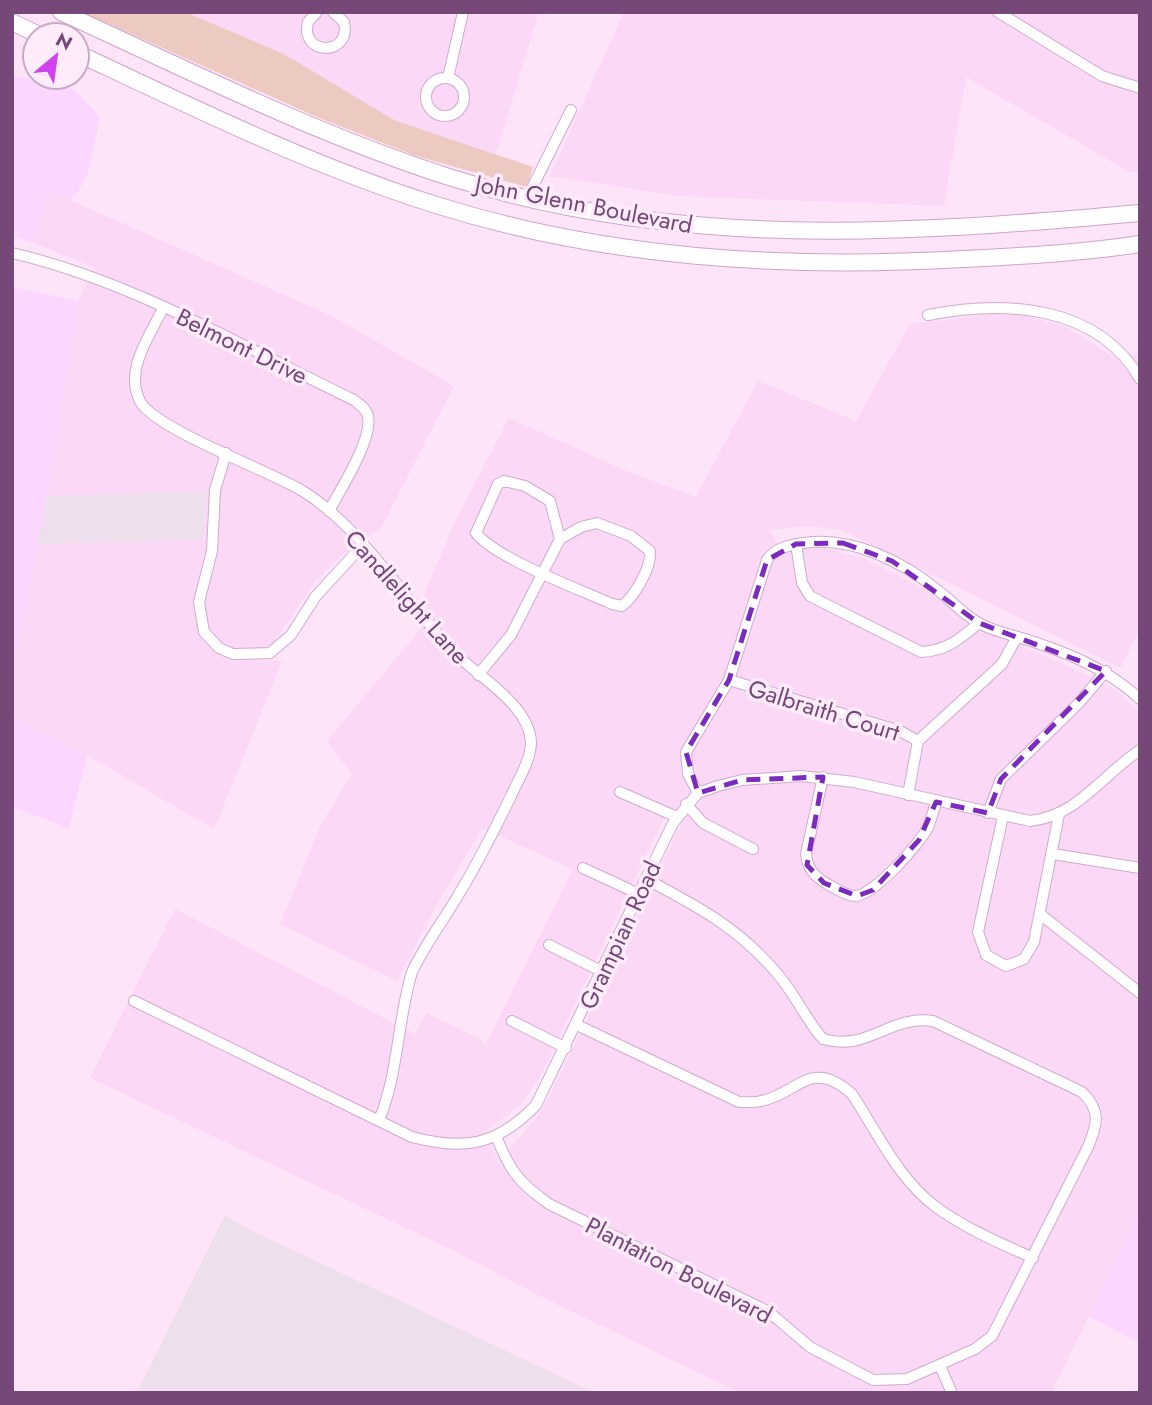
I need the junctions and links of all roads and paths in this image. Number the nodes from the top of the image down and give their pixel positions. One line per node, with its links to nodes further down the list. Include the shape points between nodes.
1 (61, 12): 10 (main road, John Glenn Boulevard, via 364,147 451,178)
2 (317, 12): 3 (street, via 308,22 307,34 313,45 325,49 337,45 345,35 344,22)
3 (333, 12)
4 (463, 12): 7 (street)
5 (998, 12): 8 (street, via 1102,76)
6 (91, 59): 12 (main road, John Glenn Boulevard, via 281,147 376,185 545,233 645,251 789,264 1002,257)
7 (448, 78)
8 (1140, 88)
9 (571, 110): 10 (street)
10 (527, 198): 11 (main road, John Glenn Boulevard, via 638,219 787,232 882,232)
11 (1140, 213)
12 (1140, 244)
13 (12, 253): 14 (street, Belmont Drive, via 69,269)
14 (163, 308): 17 (street, Candlelight Lane, via 136,365 135,392 149,413); 18 (street, Belmont Drive, via 354,400 366,410 367,434)
15 (928, 315): 16 (street, via 975,306 1013,306 1066,319 1118,350)
16 (1140, 379)
17 (226, 453): 18 (street, Candlelight Lane); 21 (street, via 215,490 212,551 199,602 204,632 219,648 250,656 270,653 291,635 316,596)
18 (329, 510): 21 (street, Candlelight Lane)
19 (560, 538): 22 (street); 22 (street, via 550,501 525,486 498,484 476,533 495,548); 22 (street, via 588,524 612,527 650,551 650,562 622,606)
20 (796, 544): 23 (street, via 843,543 892,561 920,576); 23 (street, via 802,583 810,596 921,652 951,646); 27 (street, via 772,553 767,560)
21 (363, 545): 26 (street, Candlelight Lane, via 429,627)
22 (544, 572): 26 (street, via 511,635)
23 (979, 623): 24 (street)
24 (1017, 637): 25 (street); 29 (street, via 1002,664)
25 (1106, 671): 28 (street); 37 (street, via 1001,779)
26 (478, 675): 55 (street, Candlelight Lane, via 520,714 531,744 496,827 412,972 404,998 395,1077)
27 (729, 680): 29 (street, Galbraith Court); 33 (street, via 686,752 688,774)
28 (1140, 699)
29 (918, 741): 34 (street)
30 (1138, 755): 38 (street, Grampian Road)
31 (823, 777): 33 (street, Grampian Road, via 742,780); 34 (street, Grampian Road); 35 (street, via 807,865 824,883 849,896 873,890 919,840)
32 (620, 792): 40 (street)
33 (698, 793): 36 (street, Grampian Road)
34 (908, 795): 35 (street, Grampian Road)
35 (936, 802): 37 (street, Grampian Road)
36 (686, 804): 40 (street, Grampian Road); 41 (street, via 703,823)
37 (988, 813): 39 (street, Grampian Road)
38 (1059, 814): 39 (street, Grampian Road, via 1030,821); 42 (street)
39 (1003, 816): 47 (street, via 978,939 986,955 1006,966 1024,959)
40 (677, 817): 45 (street, Grampian Road)
41 (752, 849)
42 (1053, 854): 44 (street); 47 (street)
43 (583, 868): 46 (street)
44 (1140, 868)
45 (646, 879): 46 (street, Grampian Road); 57 (street, Plantation Boulevard, via 713,914 746,940 780,977 823,1039 864,1041 891,1025 933,1021 1082,1092 1093,1102 1098,1119)
46 (639, 894): 49 (street, Grampian Road)
47 (1040, 914): 50 (street)
48 (549, 946): 49 (street)
49 (603, 972): 53 (street, Grampian Road)
50 (1140, 993)
51 (134, 1002): 55 (street, Grampian Road)
52 (512, 1021): 54 (street)
53 (577, 1025): 54 (street, Grampian Road); 57 (street, via 739,1102 768,1099 803,1079 830,1081 852,1094 908,1179 935,1206)
54 (566, 1048): 56 (street, Grampian Road, via 536,1105)
55 (379, 1120): 56 (street, Grampian Road, via 412,1137 446,1146 469,1145)
56 (496, 1136): 58 (street, Plantation Boulevard, via 512,1173 549,1204 769,1312 803,1342 859,1374 894,1382)
57 (1033, 1258): 58 (street, Plantation Boulevard, via 992,1336)
58 (940, 1366): 59 (street)
59 (952, 1393)

